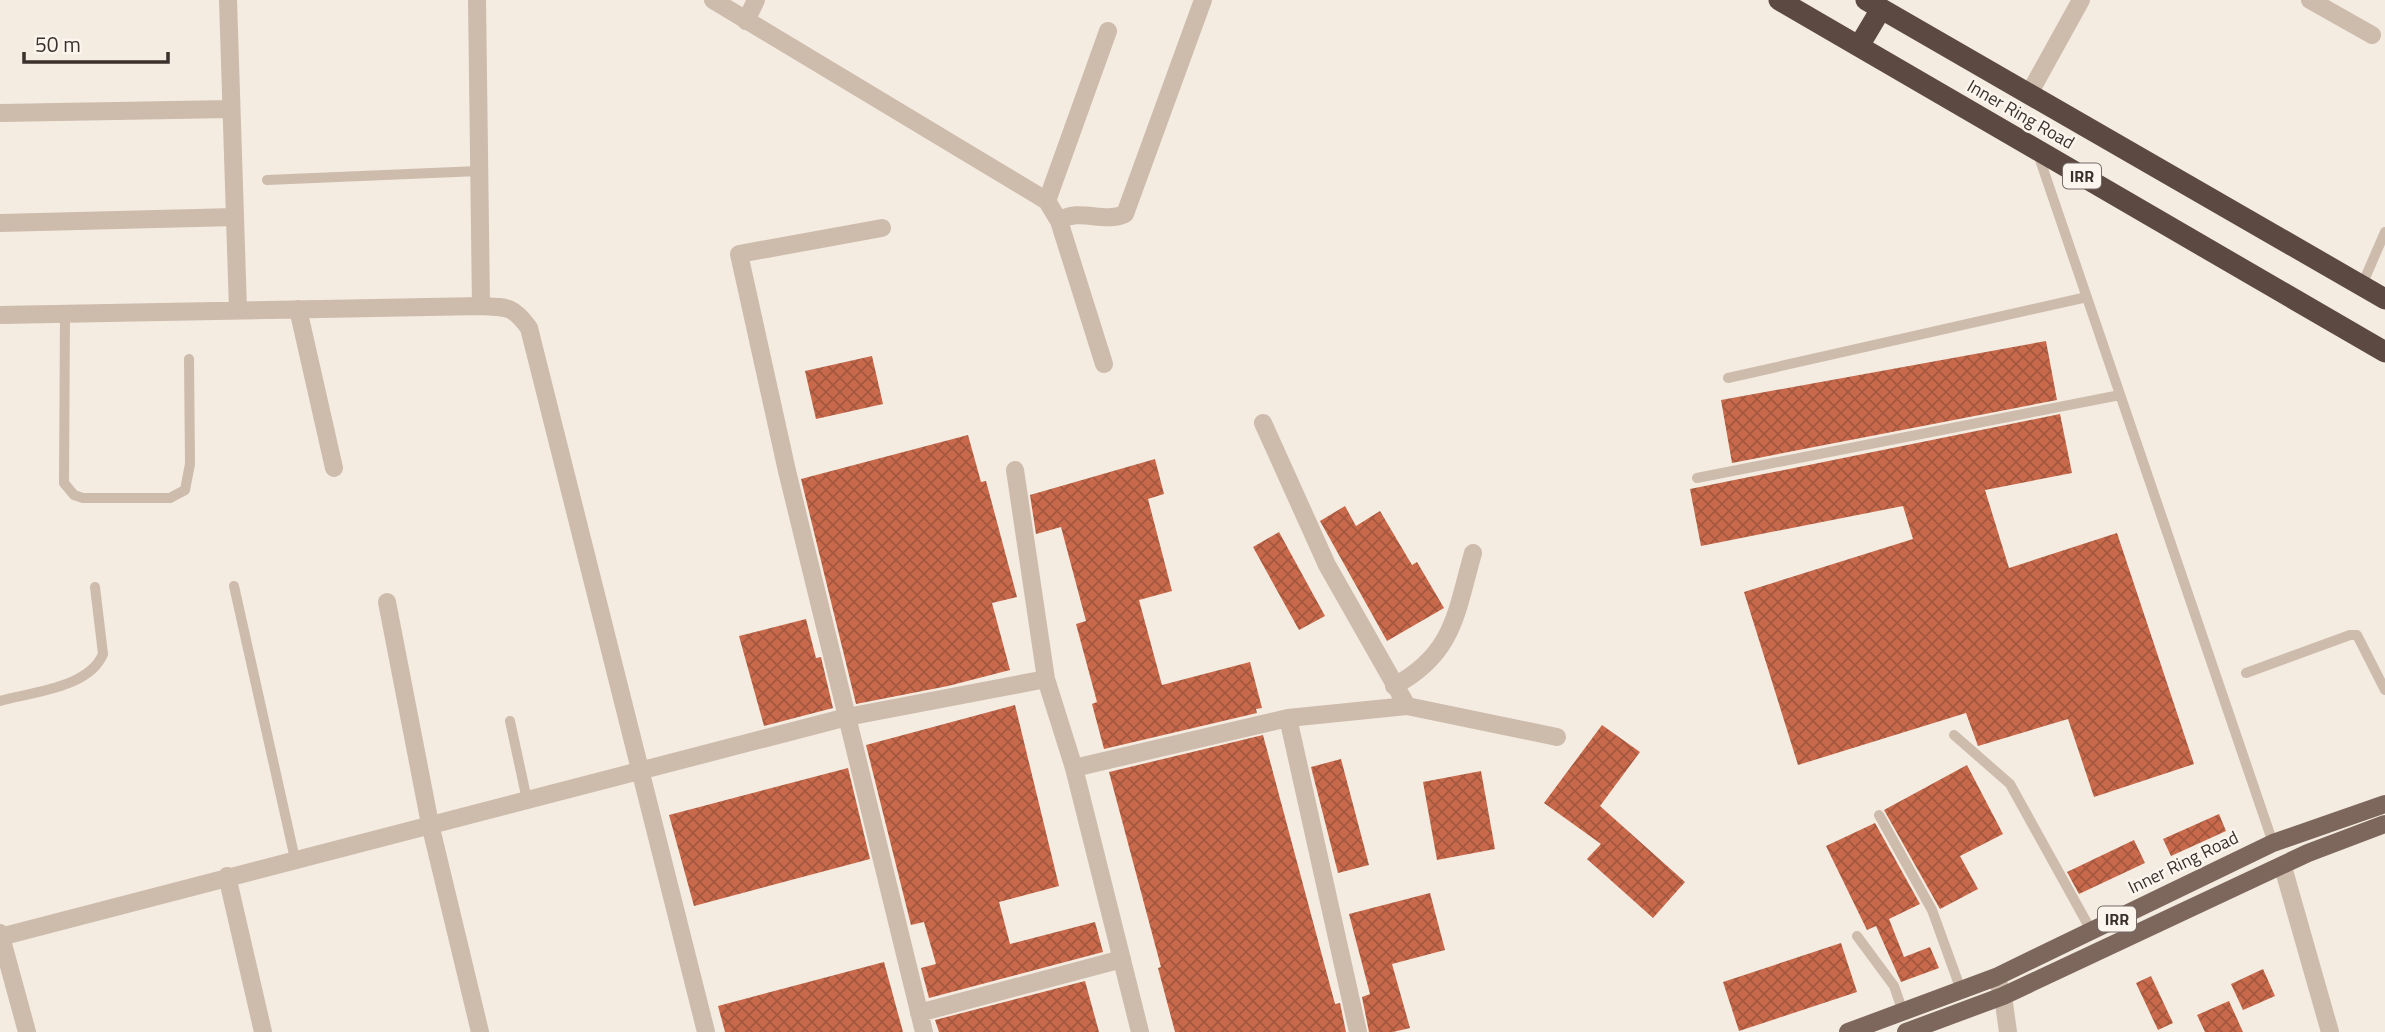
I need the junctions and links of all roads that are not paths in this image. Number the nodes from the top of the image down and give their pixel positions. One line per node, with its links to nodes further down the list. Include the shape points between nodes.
1 (228, 0): 15 (street)
2 (477, 0): 18 (street)
3 (713, 0): 10 (street)
4 (756, 0): 10 (street)
5 (1203, 0): 22 (street, via 1125,214 1115,218 1068,215)
6 (1779, 0): 13 (highway, Inner Ring Road / IRR)
7 (2081, 0): 14 (street)
8 (2310, 0): 12 (street)
9 (1874, 4): 13 (highway); 14 (highway, Inner Ring Road / IRR)
10 (746, 21): 20 (street)
11 (1108, 31): 20 (street)
12 (2372, 36)
13 (1859, 46): 17 (highway, Inner Ring Road / IRR)
14 (2029, 94): 26 (highway, Inner Ring Road / IRR)
15 (232, 109): 16 (street); 21 (street)
16 (0, 113)
17 (2037, 150): 27 (lane); 34 (highway, Inner Ring Road / IRR)
18 (479, 171): 19 (lane); 29 (street)
19 (267, 180)
20 (1047, 201): 22 (street)
21 (235, 217): 23 (street); 31 (street)
22 (1059, 221): 36 (street)
23 (0, 223)
24 (883, 228): 53 (street, via 739,254)
25 (2385, 232): 26 (lane)
26 (2362, 285): 28 (highway, Inner Ring Road / IRR)
27 (2087, 297): 37 (lane); 38 (lane)
28 (2385, 299)
29 (481, 306): 30 (street); 59 (street, via 506,307 529,328)
30 (298, 309): 31 (street); 40 (street)
31 (238, 310): 33 (street)
32 (0, 314): 33 (street)
33 (65, 314): 35 (lane, via 64,483 74,495 170,498 185,490 190,464)
34 (2385, 352)
35 (189, 359)
36 (1104, 364)
37 (1728, 377)
38 (2120, 395): 42 (lane); 65 (lane)
39 (1263, 424): 49 (street, via 1327,565)
40 (334, 468)
41 (1015, 470): 48 (street)
42 (1698, 478)
43 (1473, 553): 49 (street, via 1450,634 1418,673)
44 (234, 586): 66 (lane)
45 (95, 587): 51 (lane, via 103,654 99,663 65,683)
46 (387, 602): 63 (street)
47 (2246, 673): 50 (lane, via 2357,635)
48 (1046, 679): 53 (street); 58 (street)
49 (1394, 686): 52 (street)
50 (2385, 690)
51 (0, 701)
52 (1407, 706): 54 (street); 57 (street)
53 (847, 717): 59 (street); 77 (street)
54 (1288, 718): 58 (street); 84 (street)
55 (510, 721): 60 (lane)
56 (1954, 735): 69 (lane, via 2010,785)
57 (1557, 737)
58 (1074, 768): 72 (street)
59 (642, 771): 60 (street); 81 (street)
60 (527, 800): 63 (street)
61 (2385, 804): 65 (main road, Inner Ring Road / IRR)
62 (1879, 815): 74 (lane, via 1932,910)
63 (430, 824): 66 (street); 80 (street)
64 (2385, 824): 67 (main road, IRR)
65 (2273, 843): 69 (main road, Inner Ring Road / IRR)
66 (295, 859): 68 (street)
67 (2283, 867): 75 (main road, IRR); 88 (street)
68 (227, 876): 70 (street); 79 (street)
69 (2092, 932): 73 (main road, Inner Ring Road / IRR)
70 (0, 936): 78 (street)
71 (1857, 936): 76 (lane, via 1894,986)
72 (1122, 959): 77 (street); 83 (street)
73 (1996, 977): 74 (main road, Inner Ring Road / IRR); 75 (street)
74 (1961, 990): 76 (main road, Inner Ring Road / IRR)
75 (2003, 996): 86 (main road, IRR); 87 (street)
76 (1903, 1012): 85 (main road, Inner Ring Road / IRR)
77 (919, 1013): 82 (street)
78 (27, 1032)
79 (262, 1032)
80 (480, 1032)
81 (706, 1032)
82 (924, 1032)
83 (1140, 1032)
84 (1358, 1032)
85 (1848, 1032)
86 (1906, 1032)
87 (2008, 1032)
88 (2329, 1032)

